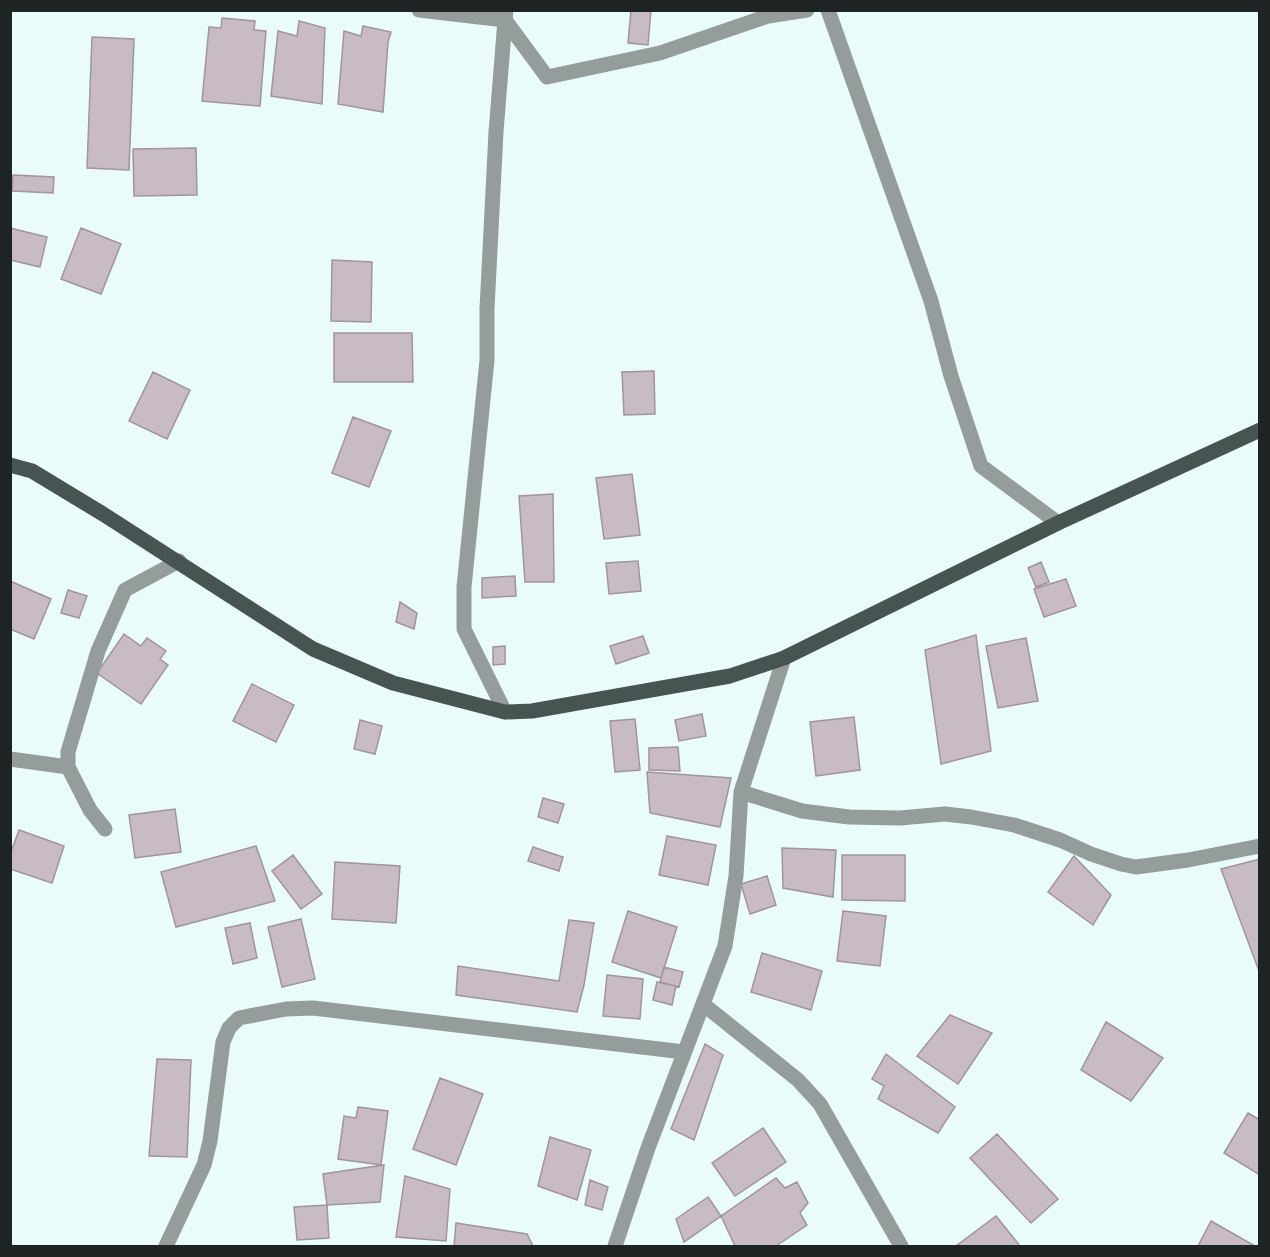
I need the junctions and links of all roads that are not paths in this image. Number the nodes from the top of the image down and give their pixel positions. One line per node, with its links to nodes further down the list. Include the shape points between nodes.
1 (419, 10): 4 (street)
2 (807, 10): 4 (street, via 768,16 660,53 547,77)
3 (828, 10): 7 (street, via 931,301 981,466)
4 (505, 15): 10 (street, via 487,360 464,587 464,629)
5 (1260, 430): 7 (main road)
6 (10, 465): 8 (main road, via 32,471)
7 (1058, 523): 9 (main road)
8 (178, 561): 10 (main road, via 313,649 393,682); 12 (street, via 125,590 98,651 68,752)
9 (784, 658): 10 (main road, via 730,676 532,711); 13 (street)
10 (505, 712)
11 (10, 759): 12 (street)
12 (68, 767): 14 (street, via 90,810)
13 (741, 792): 15 (street, via 802,811 849,817 945,814 1014,825 1136,867); 16 (street, via 736,876 725,946)
14 (105, 829)
15 (1260, 846)
16 (703, 1004): 17 (street); 20 (street, via 798,1080 820,1104)
17 (684, 1053): 18 (street, via 313,1008 238,1018 223,1042 204,1165); 19 (street)
18 (166, 1246)
19 (615, 1246)
20 (901, 1246)

